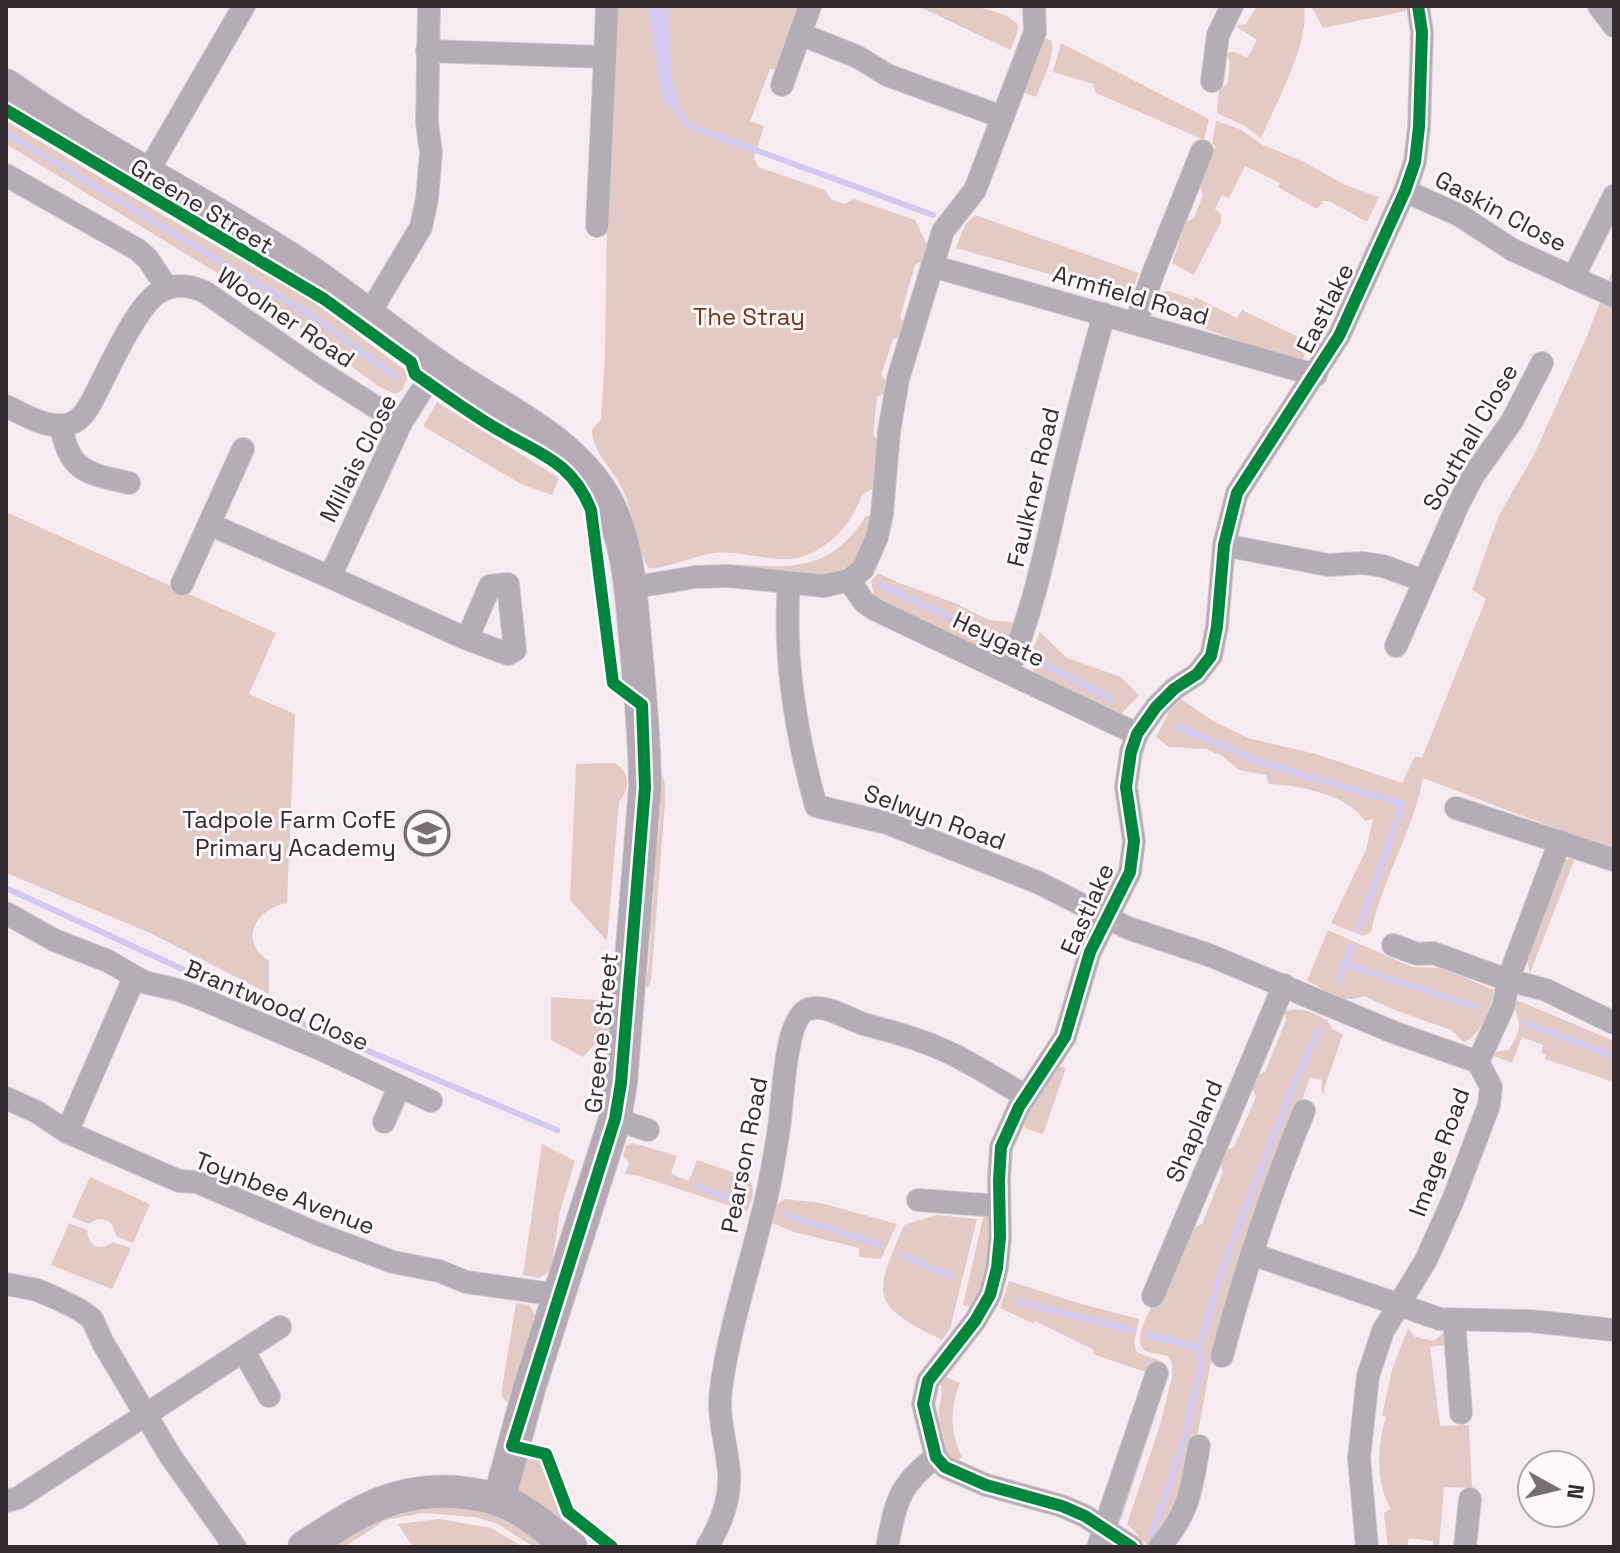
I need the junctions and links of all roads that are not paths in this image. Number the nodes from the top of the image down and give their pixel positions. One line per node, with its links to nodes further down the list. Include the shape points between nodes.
1 (244, 6): 18 (street)
2 (429, 6): 11 (street)
3 (607, 6): 12 (street)
4 (810, 6): 10 (street)
5 (1034, 6): 16 (street, via 1035,32)
6 (1232, 6): 13 (street, via 1218,35)
7 (1418, 6): 20 (street, Eastlake, via 1419,127)
8 (1599, 6): 9 (street)
9 (1614, 26)
10 (800, 34): 15 (street); 16 (street, via 887,75)
11 (427, 51): 12 (street); 27 (street, via 431,153 421,227)
12 (605, 57): 22 (street)
13 (1212, 81)
14 (6, 85): 18 (street, Greene Street)
15 (782, 85)
16 (1002, 117): 23 (street, via 975,190 943,231)
17 (1202, 151): 29 (street)
18 (147, 173): 27 (street, Greene Street, via 286,256)
19 (6, 175): 25 (street, via 138,250)
20 (1405, 191): 24 (street, Gaskin Close); 32 (street, Eastlake)
21 (1614, 196): 24 (street, Gaskin Close)
22 (597, 226)
23 (932, 266): 28 (street, Armfield Road); 41 (street, via 893,401 877,537 863,569)
24 (1573, 278): 26 (street, Gaskin Close)
25 (167, 288): 34 (street, Woolner Road, via 205,292); 35 (street, via 147,304 81,416)
26 (1614, 296)
27 (369, 314): 31 (street, Greene Street)
28 (1104, 314): 29 (street, Armfield Road); 48 (street, Faulkner Road, via 1036,592)
29 (1136, 322): 32 (street, Armfield Road)
30 (1542, 363): 42 (street, Southall Close, via 1512,421 1473,476)
31 (437, 366): 34 (street, Millais Close); 45 (street, Greene Street, via 558,443 580,464 612,513)
32 (1316, 375): 39 (street, Eastlake, via 1237,493)
33 (6, 406): 35 (street)
34 (401, 423): 40 (street, Millais Close)
35 (61, 425): 37 (street, via 67,451 78,467)
36 (243, 449): 38 (street)
37 (129, 483)
38 (209, 524): 40 (street); 43 (street)
39 (1224, 545): 42 (street, via 1328,565 1383,566); 49 (street, Eastlake, via 1211,656 1156,707)
40 (330, 577): 46 (street)
41 (849, 580): 44 (street, via 824,586); 48 (street, Heygate, via 876,610)
42 (1424, 581): 47 (street, Southall Close)
43 (182, 584)
44 (789, 584): 45 (street, via 717,576); 54 (street, Selwyn Road, via 787,657 816,806 887,823 1037,882)
45 (630, 588): 66 (street, Greene Street, via 645,787)
46 (467, 639)
47 (1396, 646)
48 (1008, 671): 49 (street, Heygate)
49 (1137, 734): 54 (street, Eastlake, via 1126,787 1132,864)
50 (1456, 808): 51 (street)
51 (1560, 841): 52 (street); 57 (street)
52 (1614, 860)
53 (6, 913): 56 (street, Brantwood Close)
54 (1107, 918): 58 (street, Image Road); 62 (street, Eastlake, via 1084,970 1065,1037)
55 (1393, 945): 57 (street)
56 (134, 978): 61 (street, Brantwood Close, via 197,997); 69 (street)
57 (1508, 980): 59 (street, via 1546,990); 60 (street, via 1504,1005)
58 (1284, 985): 60 (street, Image Road); 75 (street, Shapland)
59 (1614, 1023)
60 (1478, 1062): 76 (street, Image Road, via 1491,1087 1489,1105 1426,1260)
61 (399, 1087): 64 (street, Brantwood Close); 67 (street)
62 (1026, 1096): 71 (street, Eastlake, via 1001,1147); 95 (street, Pearson Road, via 965,1060 900,1033 821,1008 798,1017 764,1166 760,1227 735,1310 721,1390 728,1501)
63 (6, 1098): 69 (street, Toynbee Avenue)
64 (431, 1101)
65 (1304, 1111): 72 (street)
66 (615, 1119): 68 (street); 74 (street, Greene Street)
67 (384, 1122)
68 (648, 1130)
69 (67, 1132): 74 (street, Toynbee Avenue, via 393,1262 466,1282)
70 (918, 1200): 71 (street)
71 (999, 1206): 87 (street, Eastlake, via 997,1268 990,1295 928,1381 923,1404)
72 (1252, 1254): 76 (street); 81 (street)
73 (6, 1284): 85 (street, via 47,1294 92,1319)
74 (558, 1295): 89 (street, Greene Street)
75 (1153, 1296)
76 (1398, 1305): 77 (street); 99 (street, Image Road, via 1378,1344 1364,1398 1359,1458)
77 (1454, 1320): 79 (street); 84 (street)
78 (280, 1327): 80 (street)
79 (1614, 1330)
80 (244, 1352): 83 (street); 85 (street)
81 (1222, 1356)
82 (1157, 1373): 91 (street)
83 (269, 1396)
84 (1461, 1413)
85 (146, 1416): 90 (street); 92 (street)
86 (1199, 1446): 98 (street, via 1189,1502)
87 (936, 1457): 91 (street, via 960,1475 1062,1506); 96 (street, via 902,1491)
88 (1470, 1499): 100 (street)
89 (499, 1500): 93 (street, via 446,1492 405,1494 365,1509); 94 (street)
90 (6, 1501)
91 (1101, 1537): 97 (street)
92 (235, 1547)
93 (304, 1547)
94 (571, 1547)
95 (707, 1547)
96 (887, 1547)
97 (1132, 1547)
98 (1159, 1547)
99 (1367, 1547)
100 (1465, 1547)

